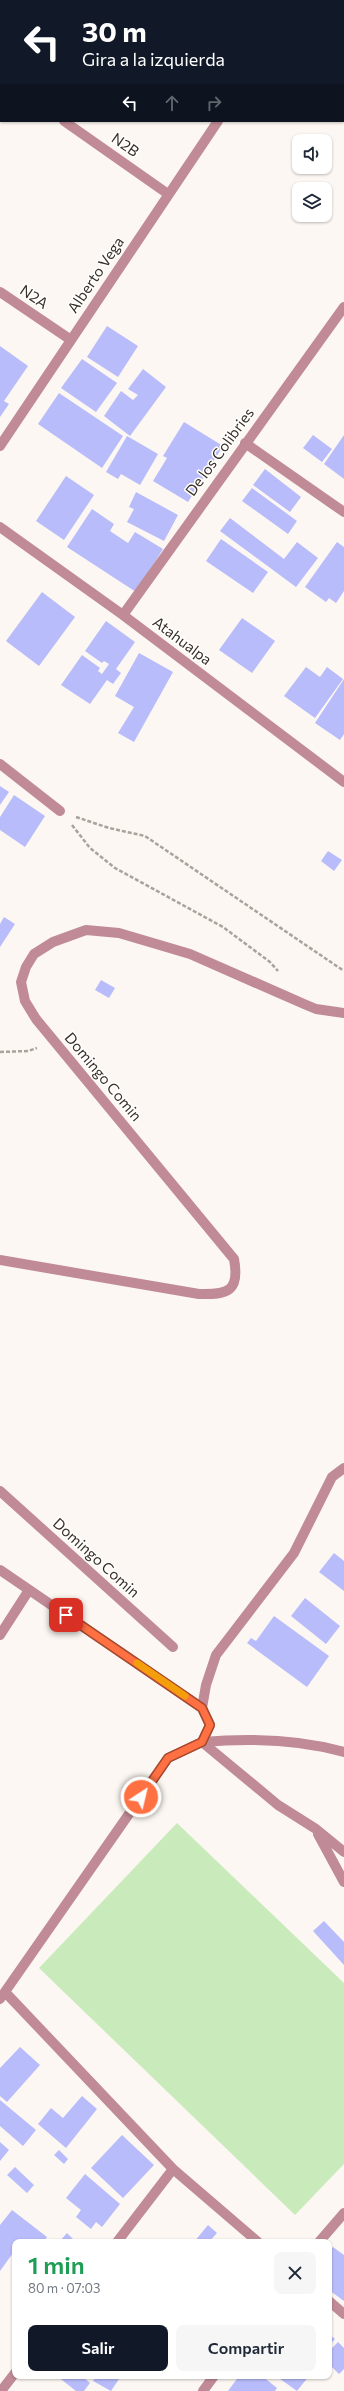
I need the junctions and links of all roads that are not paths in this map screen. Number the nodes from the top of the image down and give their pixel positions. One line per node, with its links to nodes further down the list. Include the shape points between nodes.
1 (65, 122): 3 (street, N2B)
2 (217, 122): 3 (street, Alberto Vega)
3 (168, 194): 6 (street, Alberto Vega)
4 (0, 292): 6 (street, N2A)
5 (344, 307): 7 (street, De los Colibries)
6 (71, 340): 8 (street, Alberto Vega)
7 (245, 443): 9 (street); 11 (street, De los Colibries)
8 (0, 446)
9 (344, 512)
10 (0, 527): 11 (street, Atahualpa)
11 (123, 615): 13 (street, Atahualpa)
12 (0, 764): 14 (street)
13 (344, 782)
14 (60, 811)
15 (344, 1013): 16 (street, Domingo Comin, via 316,1009 190,954 119,933 86,930 53,942 34,954 21,982 25,1001 36,1019 234,1259 237,1273 233,1286 221,1294 199,1294)
16 (0, 1260)
17 (344, 1468): 23 (street, via 332,1477 294,1553 216,1655 206,1685)
18 (0, 1491): 22 (street, Domingo Comin)
19 (0, 1570): 20 (street)
20 (29, 1590): 21 (street); 23 (street)
21 (0, 1635)
22 (173, 1647)
23 (202, 1708): 24 (street, via 210,1725)
24 (202, 1742): 25 (street, via 242,1739 289,1742 325,1746); 26 (street, via 278,1805); 29 (street, via 168,1758)
25 (344, 1752)
26 (316, 1829): 27 (street); 28 (street)
27 (344, 1852)
28 (344, 1882)
29 (2, 1996): 30 (street)
30 (173, 2169): 32 (street); 33 (street)
31 (344, 2213): 34 (street)
32 (119, 2239)
33 (255, 2239)
34 (322, 2239)
35 (332, 2304): 36 (street)
36 (344, 2314)
37 (12, 2377): 39 (street)
38 (212, 2379): 40 (street)
39 (1, 2391)
40 (203, 2391)

